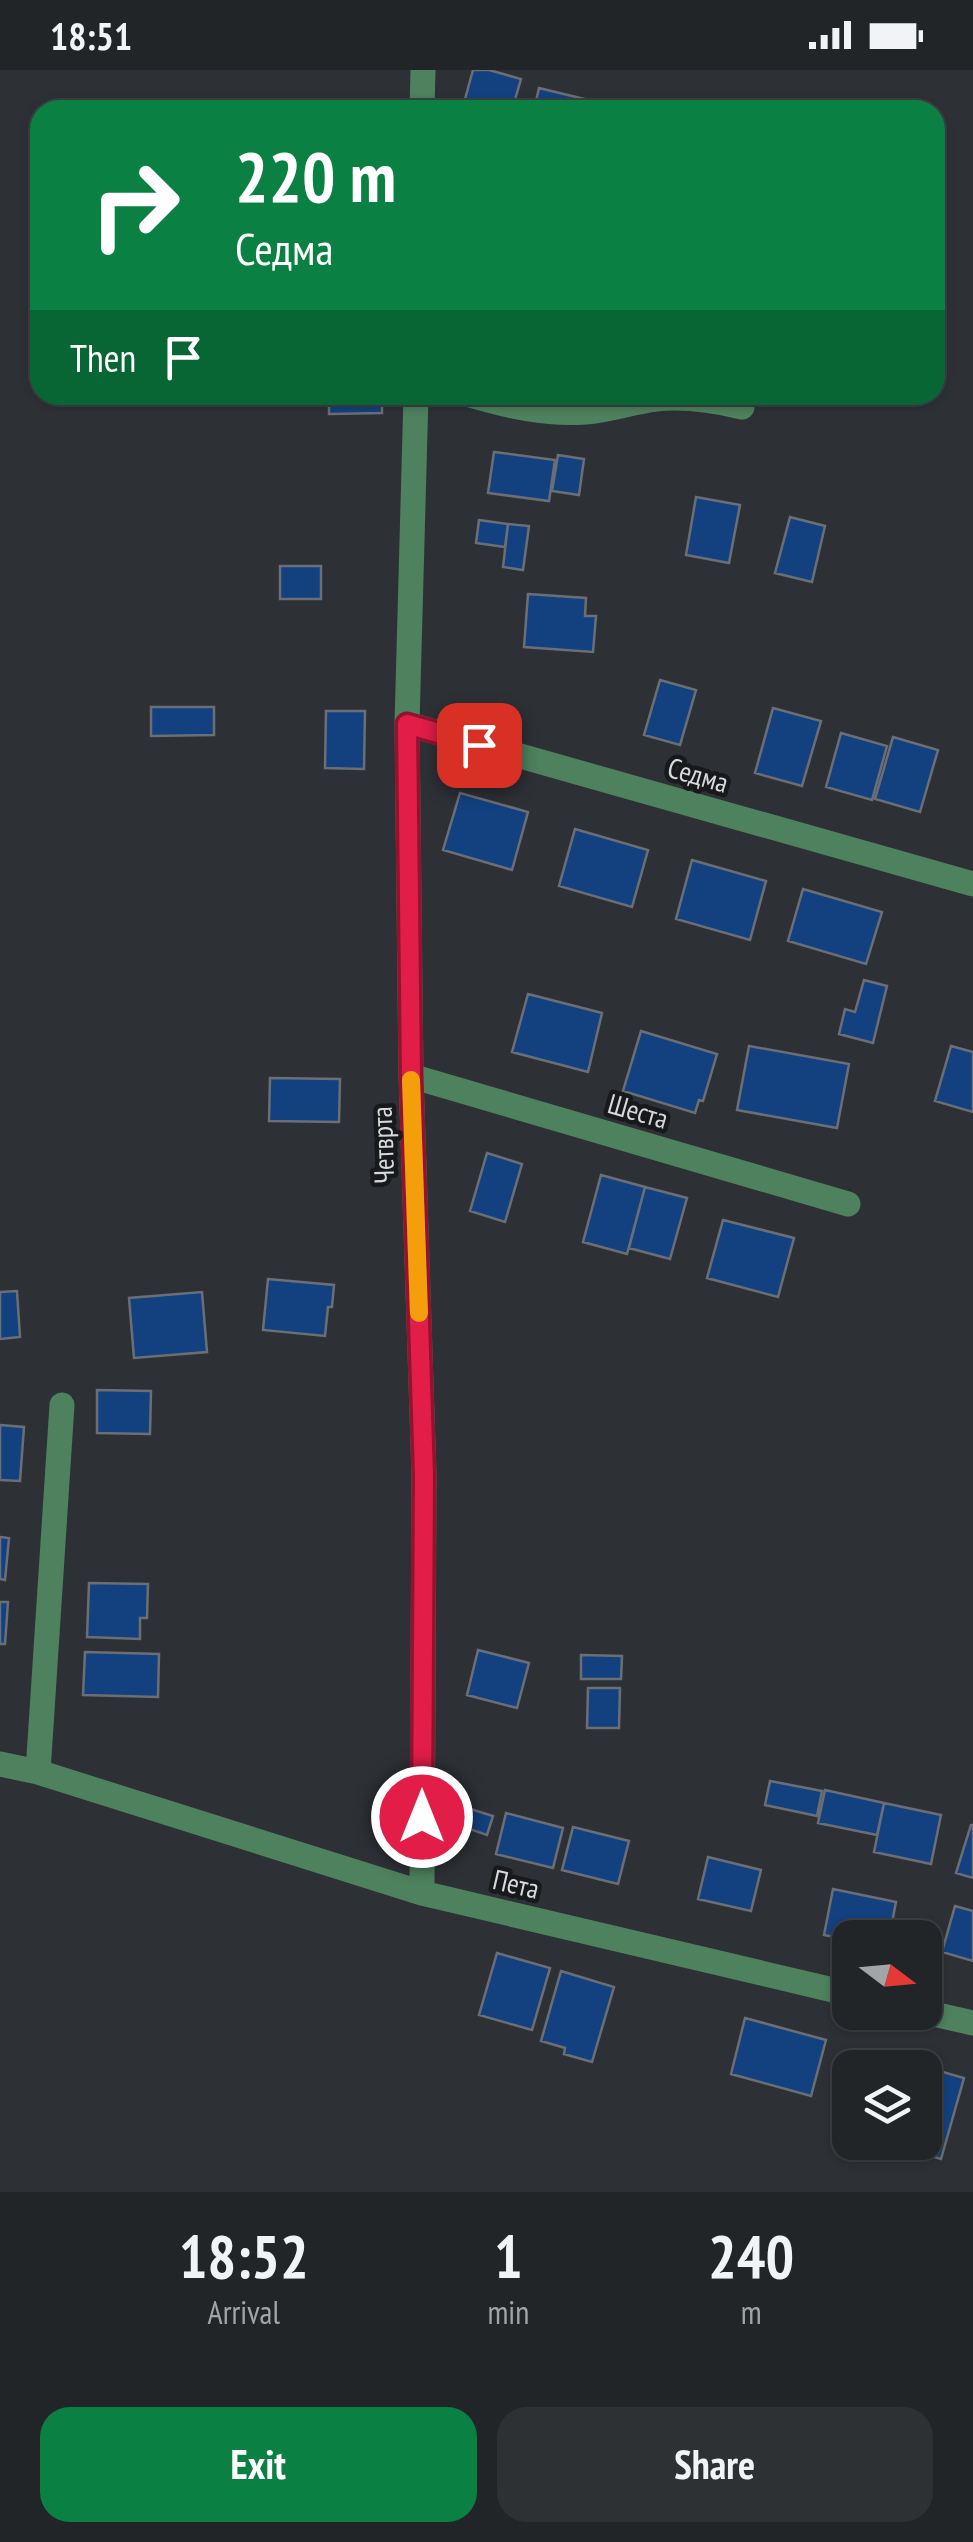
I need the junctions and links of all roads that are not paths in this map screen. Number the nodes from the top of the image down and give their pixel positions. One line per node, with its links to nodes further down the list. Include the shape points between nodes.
1 (423, 70): 2 (street)
2 (422, 100)
3 (416, 405): 8 (street, Четврта)
4 (510, 405): 5 (street, via 553,412)
5 (624, 405)
6 (734, 405): 7 (street)
7 (742, 407)
8 (407, 724): 9 (street, Седма); 10 (street, Четврта)
9 (973, 884)
10 (411, 1076): 11 (street, Шеста); 15 (street, Четврта, via 424,1475)
11 (848, 1204)
12 (62, 1405): 14 (street)
13 (0, 1764): 14 (street, Пета)
14 (38, 1772): 15 (street, Пета)
15 (422, 1893): 16 (street, Пета)
16 (832, 1990)
17 (942, 2016): 18 (street)
18 (973, 2023)

